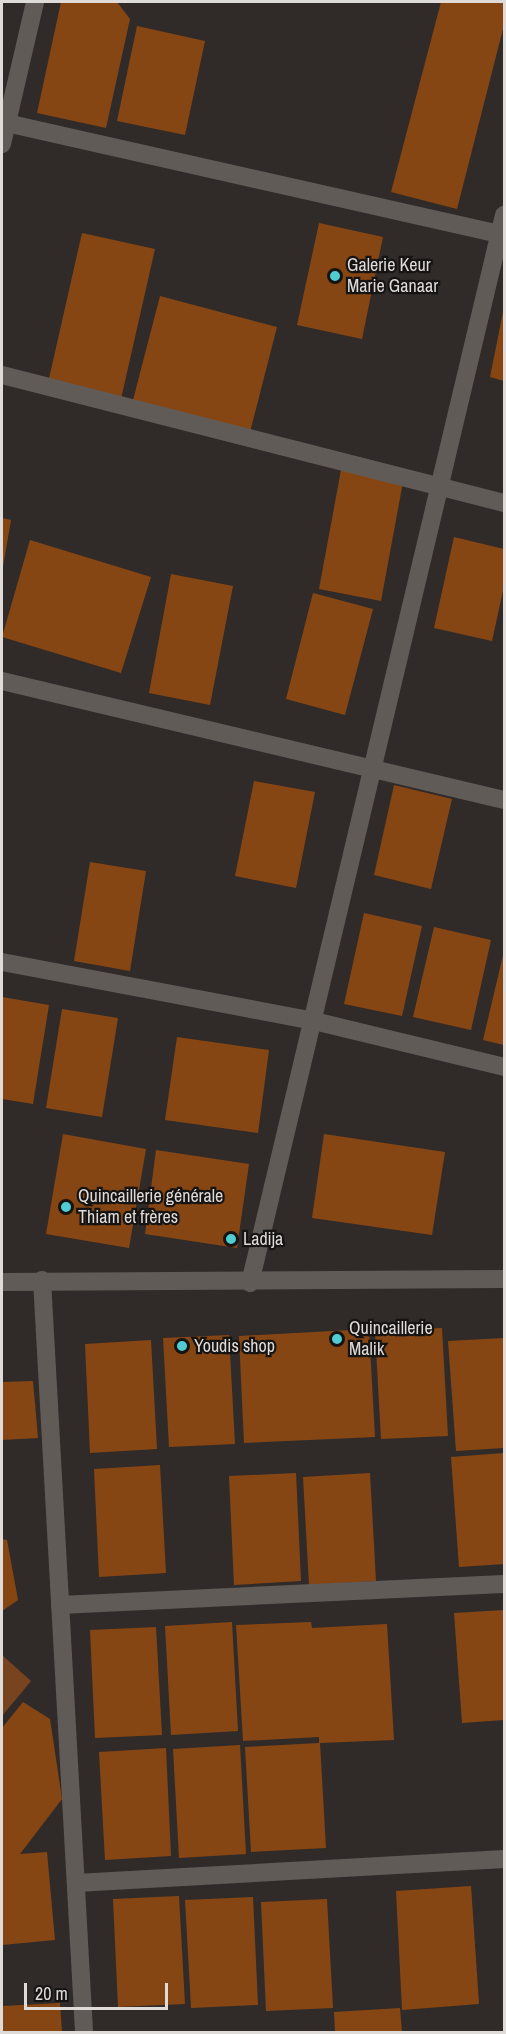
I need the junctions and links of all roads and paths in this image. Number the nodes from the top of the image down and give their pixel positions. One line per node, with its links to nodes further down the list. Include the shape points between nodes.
1 (35, 2): 2 (street)
2 (4, 122): 3 (street); 5 (street)
3 (2, 144)
4 (504, 215): 5 (street)
5 (502, 235): 7 (street)
6 (2, 375): 7 (street)
7 (440, 487): 8 (street); 10 (street)
8 (504, 503)
9 (2, 681): 10 (street)
10 (373, 769): 11 (street); 13 (street)
11 (504, 800)
12 (2, 962): 13 (street)
13 (314, 1021): 14 (street); 18 (street)
14 (504, 1067)
15 (504, 1279): 18 (street)
16 (42, 1280): 17 (street); 18 (street); 20 (street)
17 (2, 1282)
18 (250, 1282)
19 (504, 1584): 20 (street)
20 (60, 1605): 22 (street)
21 (504, 1859): 22 (street)
22 (76, 1883): 23 (street)
23 (84, 2032)

